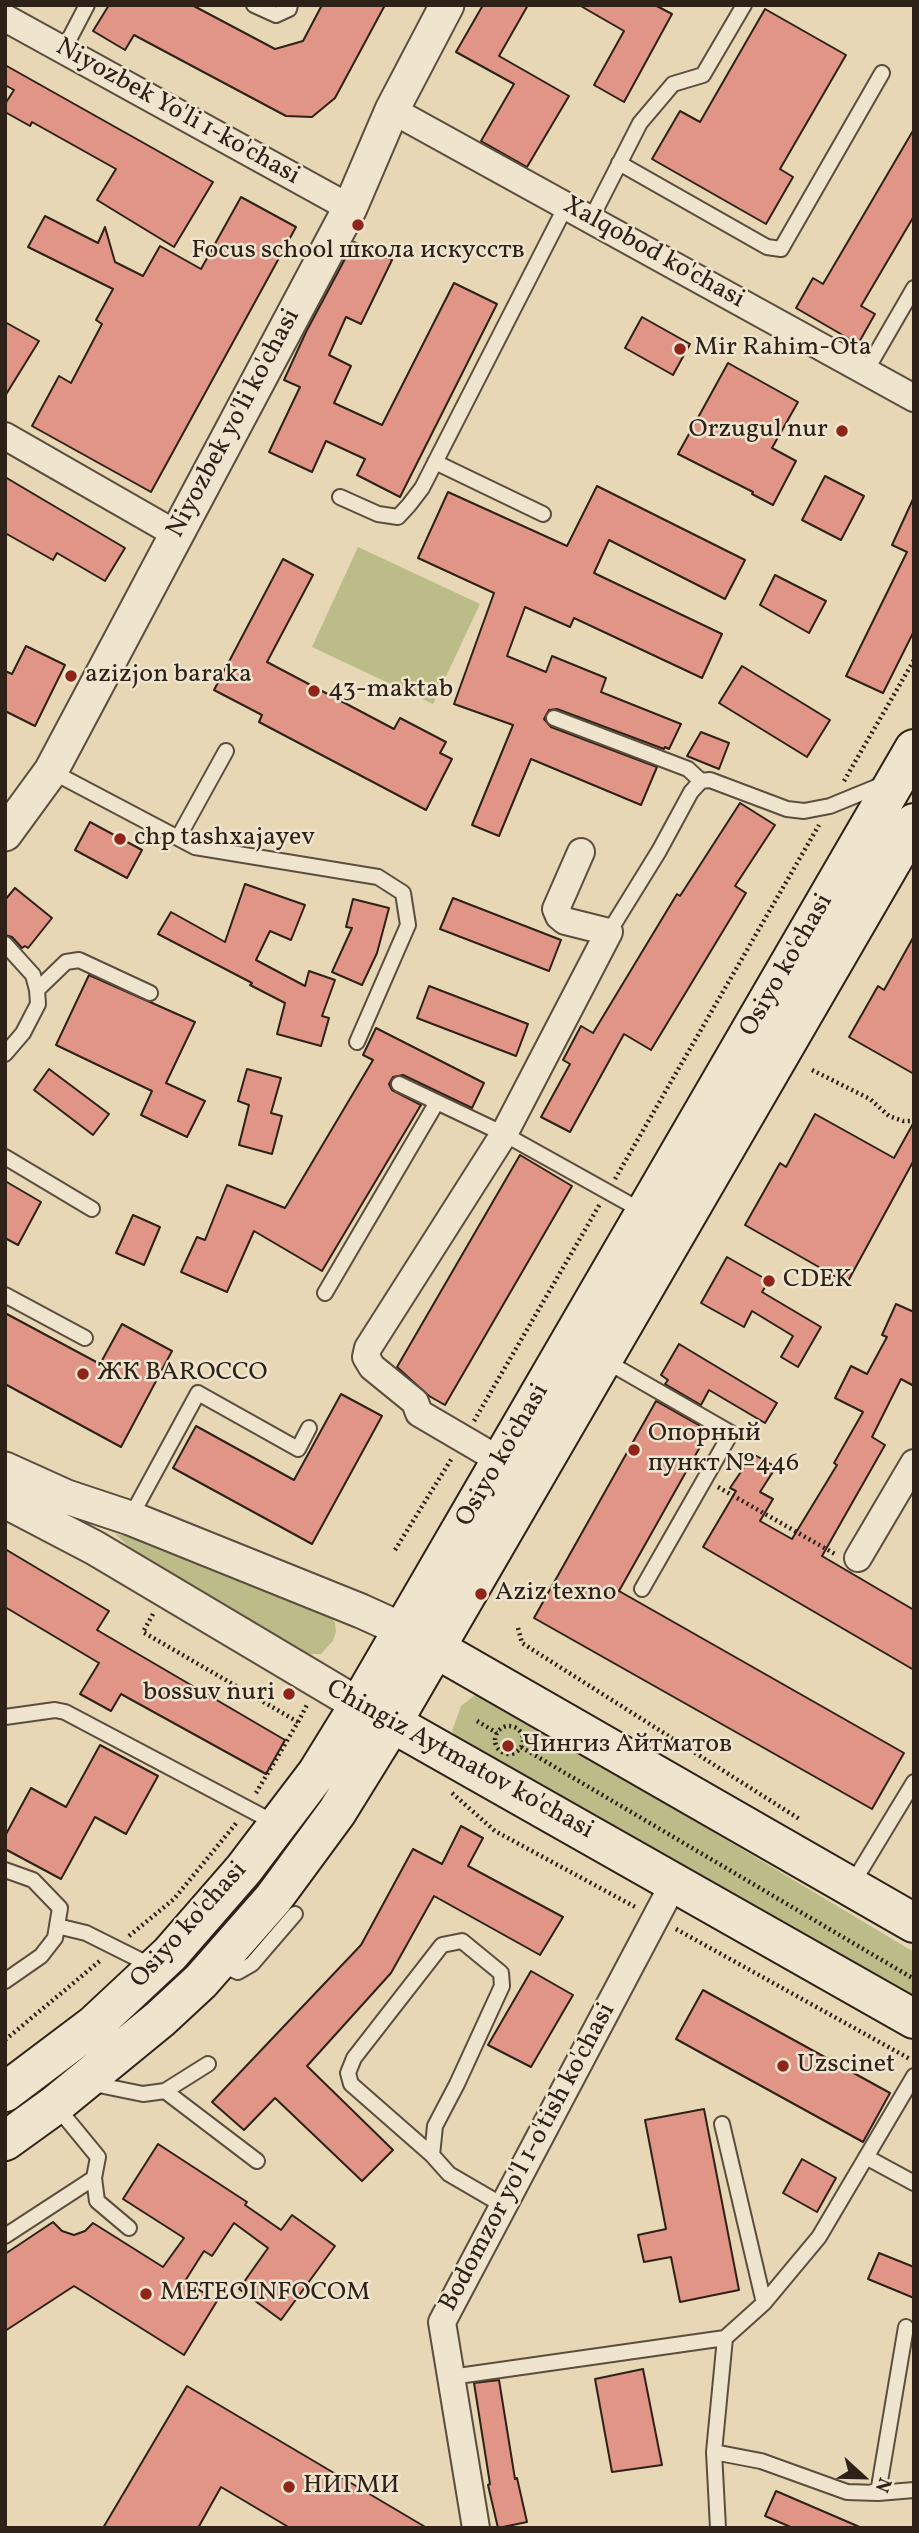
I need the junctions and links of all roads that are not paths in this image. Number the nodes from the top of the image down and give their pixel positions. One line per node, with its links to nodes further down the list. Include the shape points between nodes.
1 (87, 5): 7 (lane)
2 (254, 5): 3 (lane, via 276,15)
3 (290, 5)
4 (447, 5): 9 (street, Niyozbek yo'li ko'chasi)
5 (744, 5): 10 (lane, via 704,75 673,84 640,123)
6 (5, 18): 7 (street, Niyozbek Yo'li 1-ko'chasi)
7 (63, 51): 12 (street, Niyozbek Yo'li 1-ko'chasi)
8 (882, 73): 10 (lane, via 780,249 767,247)
9 (392, 110): 11 (street, Xalqobod ko'chasi); 12 (street, Niyozbek yo'li ko'chasi)
10 (619, 163): 13 (lane)
11 (566, 206): 13 (street, Xalqobod ko'chasi); 18 (lane)
12 (349, 208): 21 (street, Niyozbek yo'li ko'chasi)
13 (591, 219): 15 (street, Xalqobod ko'chasi)
14 (914, 288): 15 (lane)
15 (866, 371): 16 (street, Xalqobod ko'chasi)
16 (914, 398)
17 (5, 436): 21 (street)
18 (435, 463): 19 (lane, via 398,517 378,514); 20 (lane)
19 (340, 496)
20 (543, 514)
21 (176, 534): 25 (street, Niyozbek yo'li ko'chasi)
22 (554, 718): 26 (lane, via 688,769)
23 (226, 751): 29 (lane)
24 (905, 764): 26 (lane, via 830,806 804,811); 42 (main road, Osiyo ko'chasi)
25 (51, 771): 28 (street, Niyozbek yo'li ko'chasi); 29 (lane)
26 (701, 781): 31 (lane)
27 (914, 823): 46 (main road, Osiyo ko'chasi)
28 (5, 834)
29 (178, 838): 35 (lane, via 195,847 378,877 402,893 408,925)
30 (581, 852): 31 (street, via 556,909 565,921)
31 (609, 932): 39 (street)
32 (5, 944): 33 (lane, via 33,975)
33 (37, 990): 34 (lane, via 66,962 79,960); 36 (lane, via 32,1018)
34 (150, 993)
35 (357, 1042)
36 (5, 1054)
37 (399, 1084): 38 (lane)
38 (437, 1102): 39 (lane); 43 (lane)
39 (504, 1134): 42 (lane); 48 (street, via 366,1357 415,1402 419,1413)
40 (5, 1157): 41 (lane)
41 (92, 1209)
42 (645, 1213): 48 (main road, Osiyo ko'chasi)
43 (325, 1293)
44 (5, 1295): 45 (lane)
45 (85, 1338)
46 (603, 1360): 55 (lane, via 732,1433); 57 (main road, Osiyo ko'chasi)
47 (309, 1428): 52 (lane, via 298,1449 198,1393)
48 (501, 1461): 56 (main road, Osiyo ko'chasi)
49 (914, 1463): 54 (street)
50 (5, 1469): 52 (street)
51 (5, 1501): 53 (street, Chingiz Aytmatov ko'chasi)
52 (121, 1516): 53 (street, via 100,1515 90,1522); 56 (street)
53 (95, 1548): 58 (street, Chingiz Aytmatov ko'chasi)
54 (858, 1558)
55 (642, 1589)
56 (403, 1630): 57 (main road); 58 (main road, Osiyo ko'chasi)
57 (436, 1648): 60 (main road, Osiyo ko'chasi); 65 (main road)
58 (359, 1705): 60 (main road, Chingiz Aytmatov ko'chasi); 62 (main road, Osiyo ko'chasi, via 317,1773)
59 (5, 1717): 62 (lane, via 65,1712)
60 (393, 1723): 64 (main road, Chingiz Aytmatov ko'chasi); 69 (main road, Osiyo ko'chasi, via 306,1856)
61 (914, 1782): 65 (lane)
62 (263, 1817): 70 (main road, Osiyo ko'chasi, via 205,1917)
63 (5, 1870): 68 (lane, via 33,1880 60,1908)
64 (674, 1883): 72 (main road, Chingiz Aytmatov ko'chasi); 86 (street, Bodomzor yo'l 1-o'tish ko'chasi)
65 (850, 1887): 67 (main road)
66 (295, 1914): 69 (lane, via 251,1964 238,1972)
67 (914, 1923)
68 (57, 1926): 70 (lane, via 86,1933); 71 (lane, via 55,1938 41,1956)
69 (217, 1963): 75 (main road, Osiyo ko'chasi, via 160,2020)
70 (156, 1968): 77 (main road, Osiyo ko'chasi, via 83,2033)
71 (5, 1981)
72 (914, 2020)
73 (208, 2064): 76 (lane)
74 (914, 2076): 82 (lane)
75 (84, 2081): 76 (lane, via 143,2094); 78 (main road, Osiyo ko'chasi)
76 (165, 2091): 83 (lane)
77 (5, 2092)
78 (55, 2105): 80 (main road, Osiyo ko'chasi); 84 (lane, via 98,2157)
79 (722, 2124): 89 (lane)
80 (5, 2141)
81 (432, 2155): 81 (lane, via 435,2126 502,1986 501,1973 462,1941 442,1945 354,2057 348,2073 351,2084); 86 (lane, via 449,2174)
82 (866, 2157): 85 (lane); 89 (lane, via 818,2237)
83 (257, 2161)
84 (94, 2178): 87 (lane, via 97,2201); 88 (lane)
85 (914, 2183)
86 (505, 2206): 92 (street, Bodomzor yo'l 1-o'tish ko'chasi, via 442,2322)
87 (129, 2228)
88 (5, 2236)
89 (764, 2303): 91 (lane)
90 (906, 2327): 95 (lane)
91 (725, 2338): 92 (lane); 93 (lane)
92 (451, 2377): 96 (street, Bodomzor yo'l 1-o'tish ko'chasi)
93 (714, 2452): 95 (lane, via 761,2461 847,2492); 97 (lane)
94 (914, 2490): 95 (lane)
95 (878, 2493)
96 (476, 2528)
97 (718, 2528)

